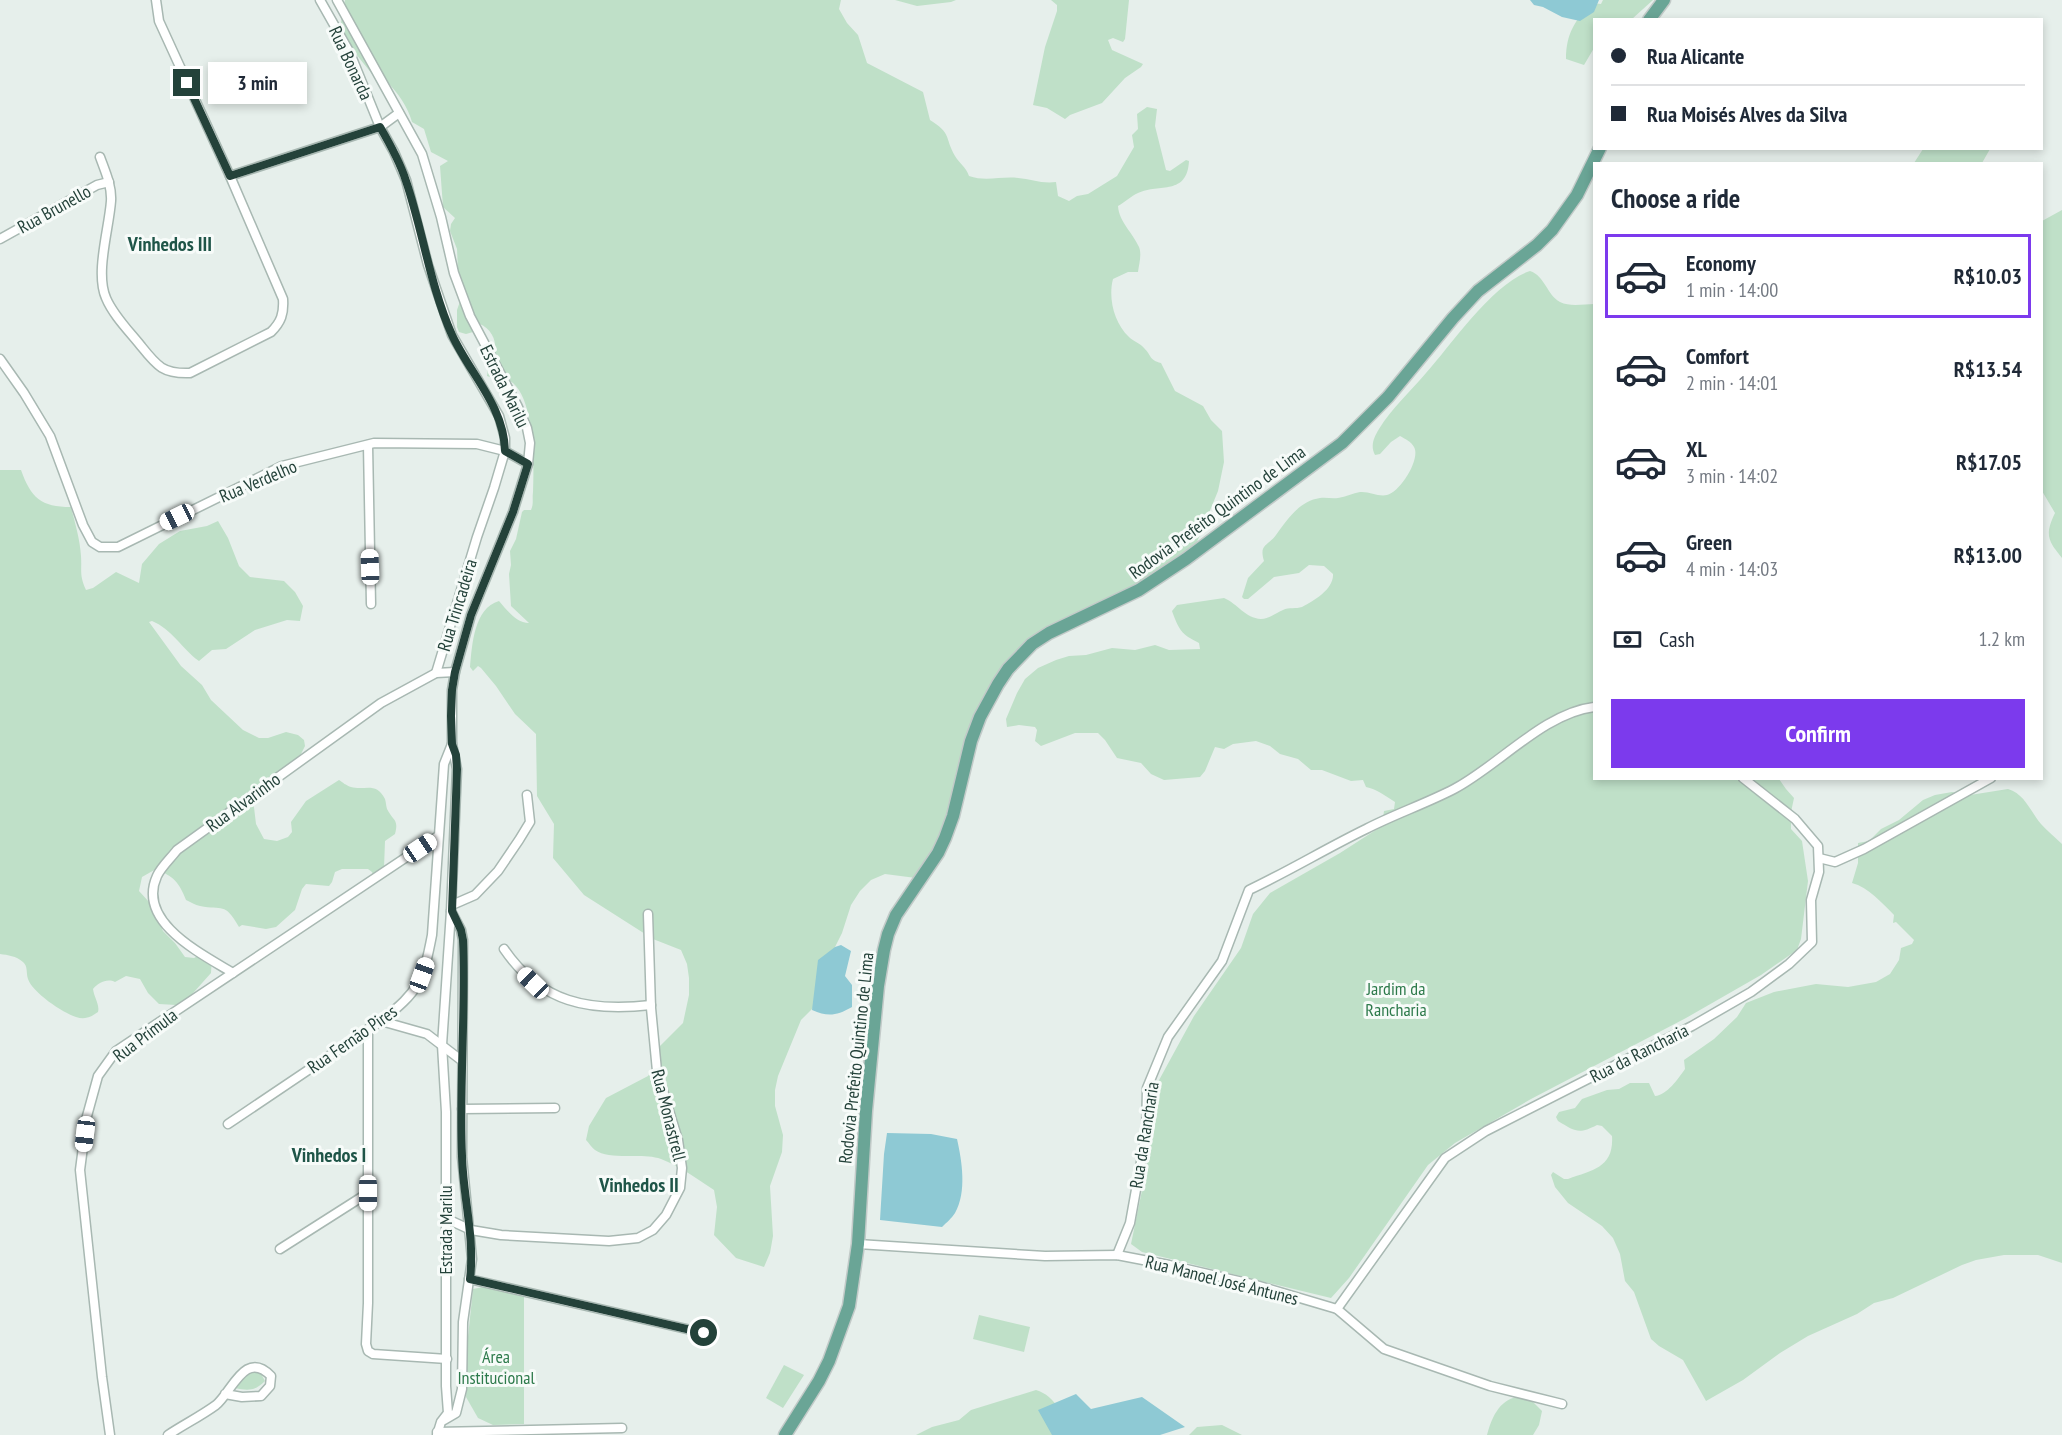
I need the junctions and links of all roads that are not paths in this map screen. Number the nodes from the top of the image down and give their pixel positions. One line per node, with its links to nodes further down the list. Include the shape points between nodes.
1 (156, 0): 10 (street, via 159,21)
2 (320, 0): 7 (street, Rua Bonarda, via 350,53)
3 (337, 0): 6 (street, Estrada Marilu)
4 (1664, 0): 5 (main road)
5 (1650, 18)
6 (399, 113): 7 (street); 16 (street, Estrada Marilu, via 422,154 454,273 470,316 527,428)
7 (380, 127): 10 (street); 15 (street, Rua Bonarda, via 406,180 428,265 452,335 499,416)
8 (100, 157): 11 (street)
9 (1593, 162): 42 (main road, Rodovia Prefeito Quintino de Lima, via 1577,195 1552,230 1478,291 1388,397 1342,443 1186,559 1140,590 1049,633 1008,669 971,741 945,838 896,915 884,950 866,1110)
10 (230, 176): 11 (street, via 284,299 284,312 271,332 190,373 164,370 104,295)
11 (109, 182): 12 (street, Rua Brunello)
12 (0, 239)
13 (0, 359): 14 (street, Rua Verdelho, via 50,436 83,525 92,542 100,547 118,547 282,466)
14 (368, 445): 15 (street, Rua Verdelho, via 477,444); 17 (street)
15 (505, 451): 16 (street, Rua Verdelho); 19 (street, Rua Trincadeira)
16 (528, 464): 18 (street, Estrada Marilu, via 471,615)
17 (371, 604)
18 (455, 672): 19 (street, Rua Alvarinho); 21 (street, Estrada Marilu)
19 (436, 673): 30 (street, Rua Alvarinho, via 381,702 230,811 177,850 157,875 152,896 159,918 187,945)
20 (1593, 707): 44 (street, Rua da Rancharia, via 1580,708 1559,718 1456,788 1367,828 1249,890 1222,961 1168,1037 1148,1088 1144,1146 1130,1223)
21 (452, 744): 25 (street, Rua Fernão Pires, via 444,764); 27 (street, Estrada Marilu, via 457,769)
22 (1746, 780): 26 (street, via 1795,819 1818,846)
23 (1987, 780): 26 (street, via 1864,849 1835,862)
24 (527, 795): 27 (street, via 530,822 514,848 475,895)
25 (438, 836): 30 (street, Rua Prímula); 32 (street, Rua Fernão Pires, via 427,962 418,987)
26 (1819, 858): 46 (street, Rua da Rancharia, via 1811,900 1812,942 1789,964 1692,1026 1486,1131 1445,1158)
27 (452, 908): 34 (street, Estrada Marilu); 35 (street, via 463,940)
28 (648, 914): 31 (street, Rua Monastrell)
29 (504, 949): 31 (street, via 533,983 577,1003 627,1008)
30 (233, 973): 54 (street, Rua Prímula, via 117,1051 98,1076 87,1116 80,1170)
31 (651, 1005): 41 (street, Rua Monastrell, via 657,1071 678,1140 682,1168 680,1188 654,1230 638,1238 609,1241)
32 (381, 1021): 33 (street, Rua Fernão Pires); 34 (street, via 427,1034)
33 (368, 1029): 38 (street, Rua Fernão Pires); 39 (street)
34 (442, 1045): 35 (street); 40 (street, Estrada Marilu)
35 (461, 1060): 37 (street)
36 (555, 1108): 37 (street)
37 (462, 1109): 41 (street, via 462,1157)
38 (228, 1124)
39 (368, 1193): 43 (street); 48 (street, via 368,1351 382,1356)
40 (445, 1218): 41 (street, Rua Monastrell); 48 (street, Estrada Marilu)
41 (471, 1230): 45 (street)
42 (858, 1244): 44 (street, Rua Manoel José Antunes, via 1045,1256); 56 (main road, Rodovia Prefeito Quintino de Lima, via 841,1332 819,1382)
43 (280, 1249)
44 (1117, 1256): 46 (street, Rua Manoel José Antunes, via 1256,1285)
45 (470, 1279): 47 (street); 51 (street, via 463,1322 462,1389 456,1413)
46 (1337, 1309): 50 (street, Rua Manoel José Antunes, via 1384,1348 1490,1386)
47 (704, 1333)
48 (447, 1359): 51 (street, Estrada Marilu, via 448,1413)
49 (225, 1394): 49 (street, via 238,1376 252,1367 263,1368 271,1376 270,1386 261,1396); 55 (street, via 217,1404)
50 (1562, 1404)
51 (441, 1422): 53 (street, Estrada Marilu)
52 (622, 1428): 53 (street)
53 (437, 1434)
54 (110, 1435)
55 (168, 1435)
56 (785, 1435)

